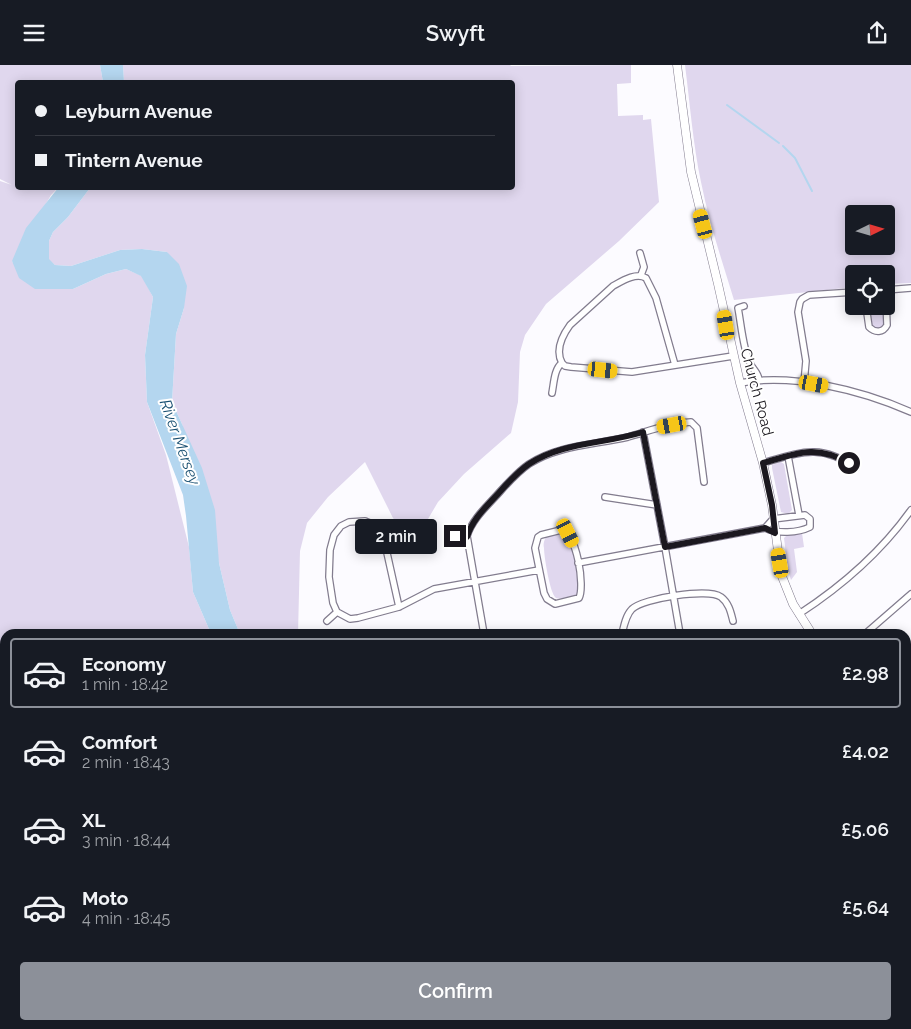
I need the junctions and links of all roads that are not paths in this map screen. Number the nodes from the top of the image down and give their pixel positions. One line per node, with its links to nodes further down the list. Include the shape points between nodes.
1 (677, 65): 10 (main road, Church Road, via 691,172)
2 (640, 253): 3 (street, via 644,267)
3 (641, 275): 11 (street, via 613,286 570,325 560,344); 12 (street, via 656,297)
4 (911, 288): 5 (street)
5 (895, 289)
6 (845, 293): 15 (street, via 809,295 800,302 798,312 806,361)
7 (744, 305): 13 (street, Church Road, via 738,308 740,322 749,363)
8 (867, 315): 9 (street, via 869,327 879,331 887,325)
9 (887, 315)
10 (733, 356): 12 (street); 14 (main road, Church Road)
11 (562, 363): 12 (street, via 572,367 626,372); 16 (street, via 558,365)
12 (676, 365)
13 (758, 380): 14 (street); 15 (street)
14 (740, 383): 20 (main road, Church Road)
15 (804, 383): 17 (street, via 864,395)
16 (552, 393)
17 (911, 411)
18 (643, 432): 22 (street, via 692,423 697,428); 24 (street); 31 (street, via 571,447 529,464 474,521)
19 (788, 456): 20 (street); 21 (street, via 823,452); 26 (street)
20 (763, 463): 27 (main road, Church Road)
21 (856, 469)
22 (704, 482)
23 (604, 497): 24 (street)
24 (657, 505): 32 (street)
25 (911, 510): 40 (street, via 897,530 863,565)
26 (799, 515): 27 (street); 29 (street, via 808,516 810,527)
27 (774, 519): 28 (street); 29 (main road, Church Road)
28 (765, 528): 29 (street); 32 (street)
29 (775, 533): 40 (main road, Church Road, via 781,574)
30 (455, 536): 31 (street)
31 (467, 537): 35 (street)
32 (665, 547): 33 (street); 37 (street)
33 (578, 563): 34 (street, via 571,538 566,530 561,530 538,537 535,548); 34 (street, via 582,593 579,598 555,604 547,599)
34 (539, 570): 35 (street)
35 (475, 582): 38 (street, via 434,589); 43 (street)
36 (911, 594): 47 (street)
37 (673, 597): 42 (street, via 712,593 722,597); 44 (street, via 643,603 632,609); 45 (street)
38 (399, 607): 39 (street, via 358,619 350,619); 39 (street, via 383,535 372,524 357,521 341,526 334,535 330,550 330,591)
39 (337, 611): 41 (street)
40 (799, 615): 46 (main road, Church Road)
41 (327, 621)
42 (733, 621)
43 (484, 629)
44 (623, 629)
45 (679, 629)
46 (809, 629)
47 (871, 629)

